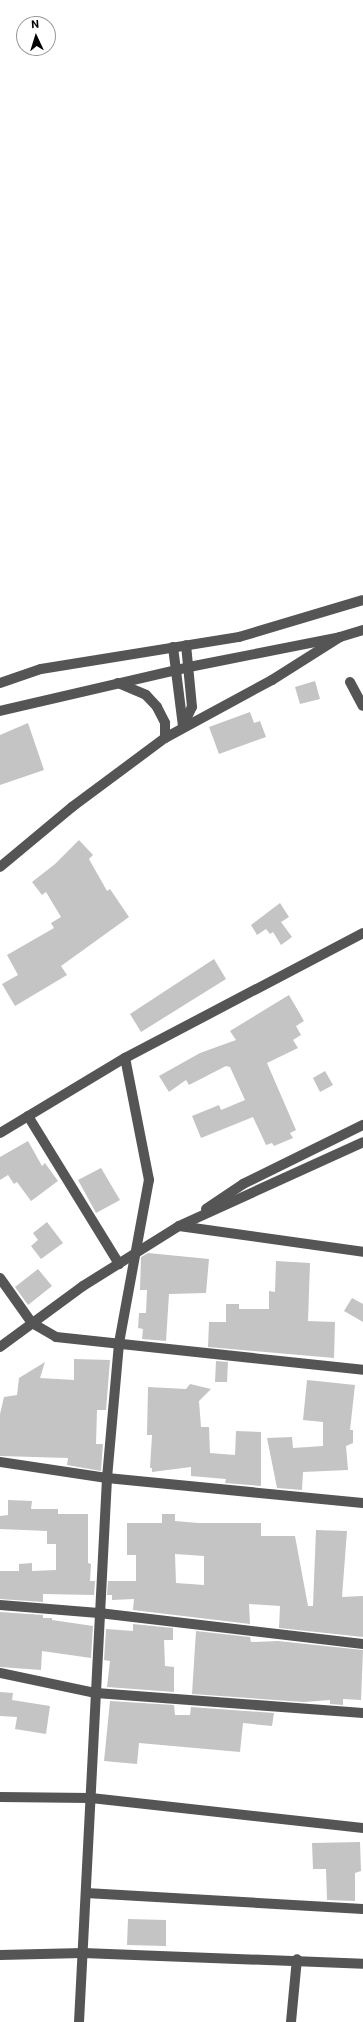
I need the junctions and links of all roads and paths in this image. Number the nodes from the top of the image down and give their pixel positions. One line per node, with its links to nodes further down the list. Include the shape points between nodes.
1 (363, 600): 4 (street, via 239,637)
2 (363, 630): 3 (street)
3 (340, 637): 6 (street); 13 (street, via 272,680)
4 (186, 645): 5 (street); 6 (street)
5 (173, 647): 7 (street); 9 (street, via 42,669)
6 (189, 667): 7 (street); 13 (street, via 192,707)
7 (177, 670): 10 (street); 13 (street)
8 (350, 682): 11 (street)
9 (0, 683)
10 (118, 683): 12 (street); 14 (street, via 146,694 165,723)
11 (363, 706)
12 (0, 711)
13 (183, 726): 14 (street)
14 (165, 738): 15 (street, via 72,806)
15 (0, 868)
16 (363, 933): 17 (street)
17 (125, 1058): 18 (street); 24 (street, via 149,1180)
18 (28, 1116): 20 (street); 25 (street)
19 (363, 1125): 22 (street, via 243,1184)
20 (0, 1132)
21 (363, 1142): 22 (street)
22 (179, 1226): 23 (street); 24 (street)
23 (363, 1252)
24 (136, 1253): 25 (street); 28 (street)
25 (119, 1264): 27 (street)
26 (0, 1278): 27 (street)
27 (32, 1323): 28 (street, via 56,1337); 29 (street)
28 (119, 1343): 30 (street); 32 (street)
29 (0, 1347)
30 (363, 1370)
31 (0, 1462): 32 (street)
32 (107, 1478): 33 (street); 35 (street)
33 (363, 1503)
34 (0, 1605): 35 (street)
35 (99, 1613): 36 (street); 38 (street)
36 (363, 1644)
37 (0, 1673): 38 (street)
38 (96, 1693): 39 (street); 41 (street)
39 (363, 1714)
40 (0, 1797): 41 (street)
41 (91, 1798): 42 (street); 43 (street)
42 (363, 1828)
43 (86, 1893): 44 (street); 45 (street)
44 (363, 1909)
45 (83, 1953): 46 (street); 47 (street); 49 (street)
46 (0, 1955)
47 (297, 1959): 48 (street); 50 (street)
48 (363, 1964)
49 (79, 2022)
50 (291, 2022)

